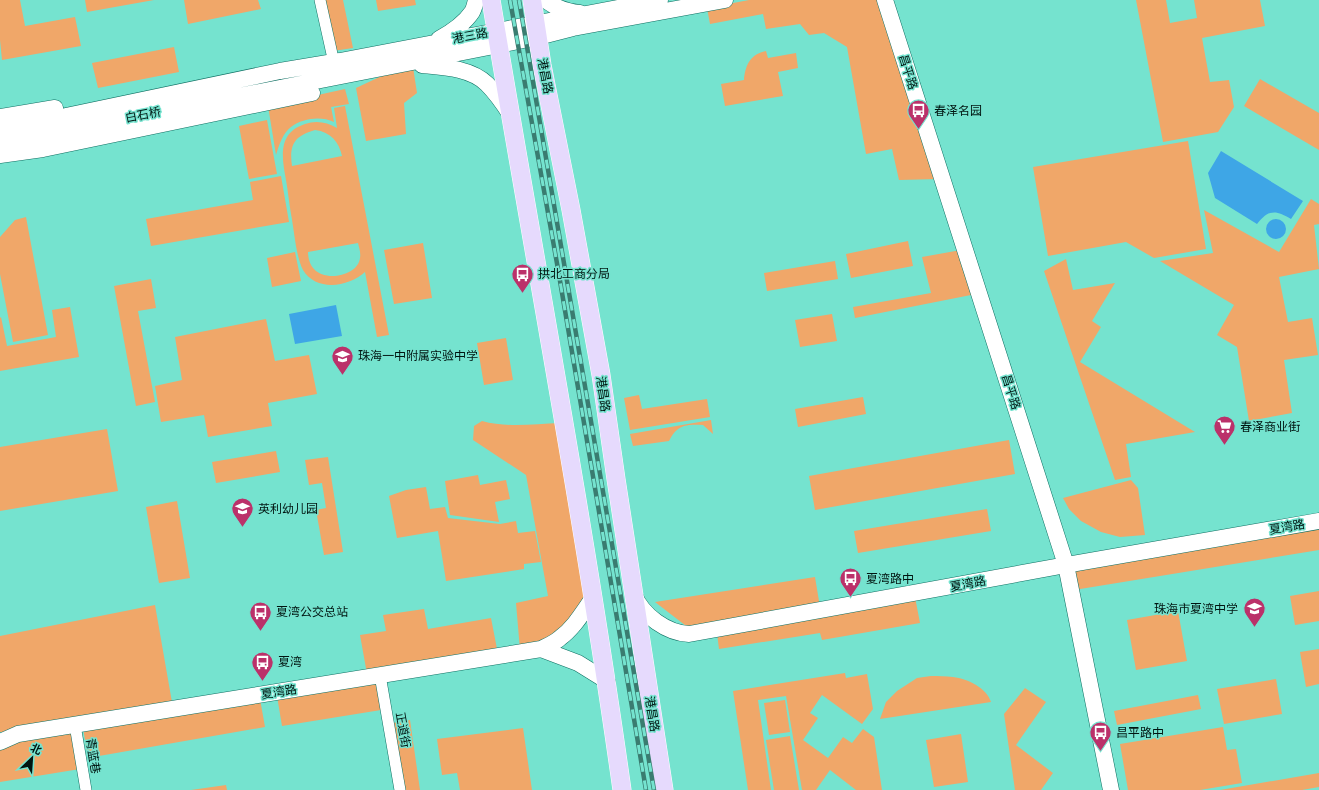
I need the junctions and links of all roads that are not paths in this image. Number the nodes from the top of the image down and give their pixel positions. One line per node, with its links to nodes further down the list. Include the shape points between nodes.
1 (320, 0): 13 (street)
2 (476, 0): 12 (main road, via 473,12 464,21)
3 (491, 0): 11 (main road)
4 (532, 0): 10 (main road, 港昌路)
5 (545, 0): 9 (main road, via 568,11)
6 (660, 0): 9 (main road, 港三路)
7 (725, 0): 10 (main road, via 573,28)
8 (885, 0): 22 (main road, 昌平路)
9 (592, 13): 10 (main road, 港三路)
10 (537, 30): 11 (main road, 港三路); 23 (main road, 港昌路, via 601,375)
11 (497, 38): 12 (main road, 港三路); 14 (main road); 17 (main road)
12 (432, 43): 14 (main road, 港三路)
13 (332, 54): 14 (main road); 16 (main road, via 314,55 80,105)
14 (401, 57): 15 (main road, 港三路); 17 (main road, via 466,72 486,83 498,95); 19 (main road, 白石桥, via 287,87); 20 (main road, via 368,81 43,149)
15 (280, 71): 18 (main road, 白石桥)
16 (0, 116)
17 (512, 117): 24 (main road, via 580,511)
18 (0, 130)
19 (0, 143)
20 (0, 155)
21 (1319, 521): 22 (main road, 夏湾路)
22 (1066, 565): 23 (main road, 夏湾路, via 689,634 677,632 653,618 638,604); 36 (main road, 昌平路)
23 (633, 593): 35 (main road, 港昌路)
24 (592, 598): 25 (main road, via 564,635); 27 (main road)
25 (541, 649): 26 (main road, 夏湾路); 27 (main road, via 578,663)
26 (380, 675): 28 (main road, 夏湾路); 33 (street, 正道街)
27 (606, 681): 34 (main road)
28 (76, 725): 30 (main road, 夏湾路); 32 (street, 青蓝巷)
29 (0, 733): 30 (main road)
30 (18, 734): 31 (main road)
31 (0, 742)
32 (86, 790)
33 (400, 790)
34 (622, 790)
35 (664, 790)
36 (1111, 790)

